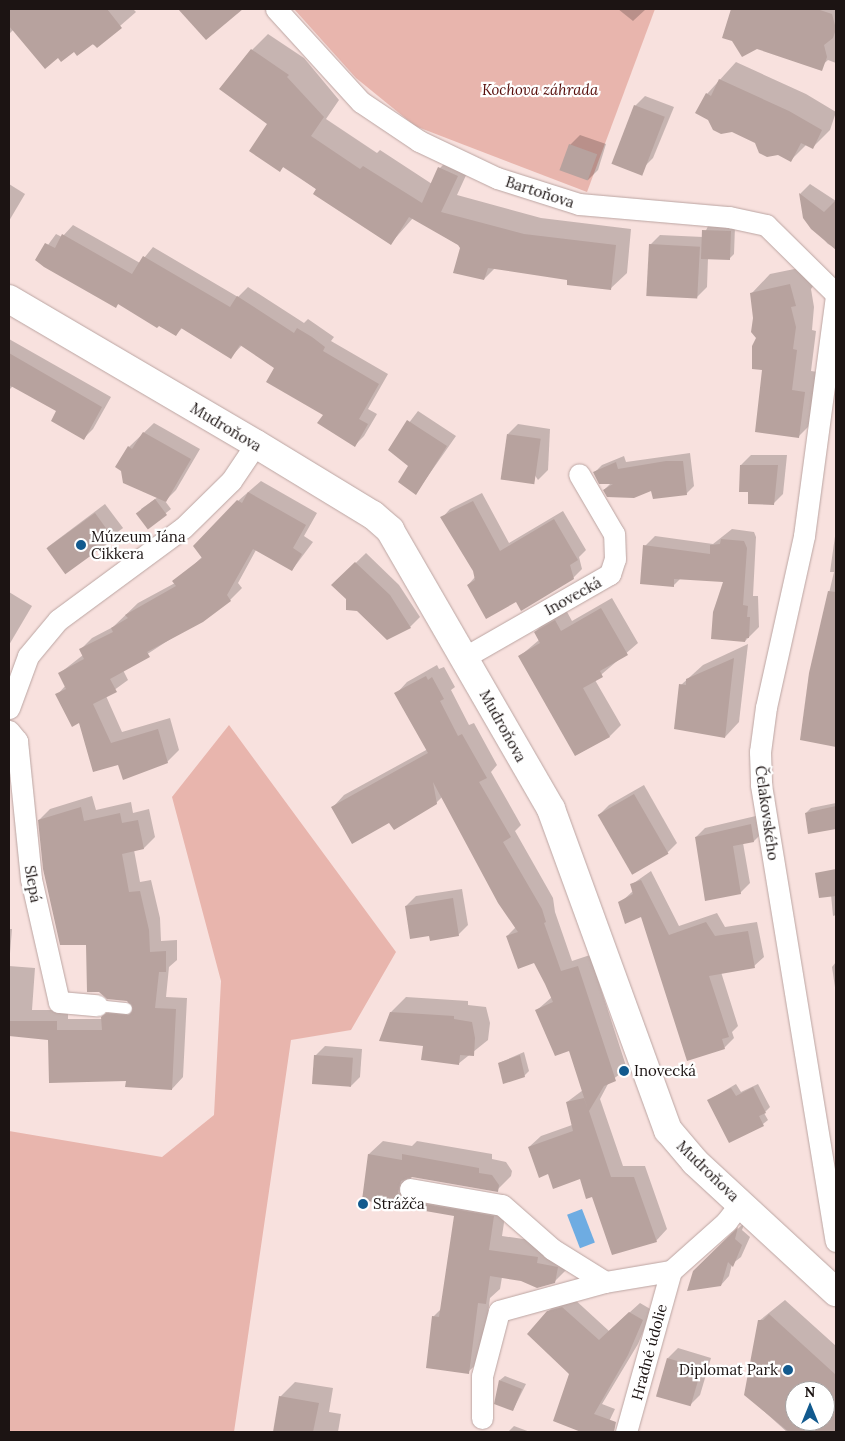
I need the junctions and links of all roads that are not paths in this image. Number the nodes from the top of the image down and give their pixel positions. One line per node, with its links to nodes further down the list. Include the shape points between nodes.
1 (276, 9): 2 (street, Bartoňova, via 362,102 419,142 496,178 578,204 739,218 766,225)
2 (836, 295): 13 (street, Čelakovského, via 804,536 766,708 760,768)
3 (9, 299): 4 (street, Mudroňova)
4 (256, 444): 6 (street, Mudroňova, via 373,516 390,530); 7 (street, via 230,481 183,528 58,620 28,656)
5 (579, 474): 6 (street, Inovecká, via 614,534 610,574)
6 (465, 657): 12 (street, Mudroňova, via 551,809 665,1124 695,1162)
7 (9, 708)
8 (9, 731): 9 (street, Slepá, via 17,741 31,879 59,1002)
9 (96, 1005): 10 (lane)
10 (126, 1008)
11 (410, 1189): 15 (street, via 502,1205 552,1249)
12 (741, 1203): 14 (street, via 726,1222); 16 (street, Mudroňova)
13 (836, 1241)
14 (671, 1271): 15 (street); 18 (street, Hradné údolie)
15 (605, 1282): 17 (street, via 499,1311 482,1376)
16 (836, 1292)
17 (482, 1418)
18 (626, 1432)

